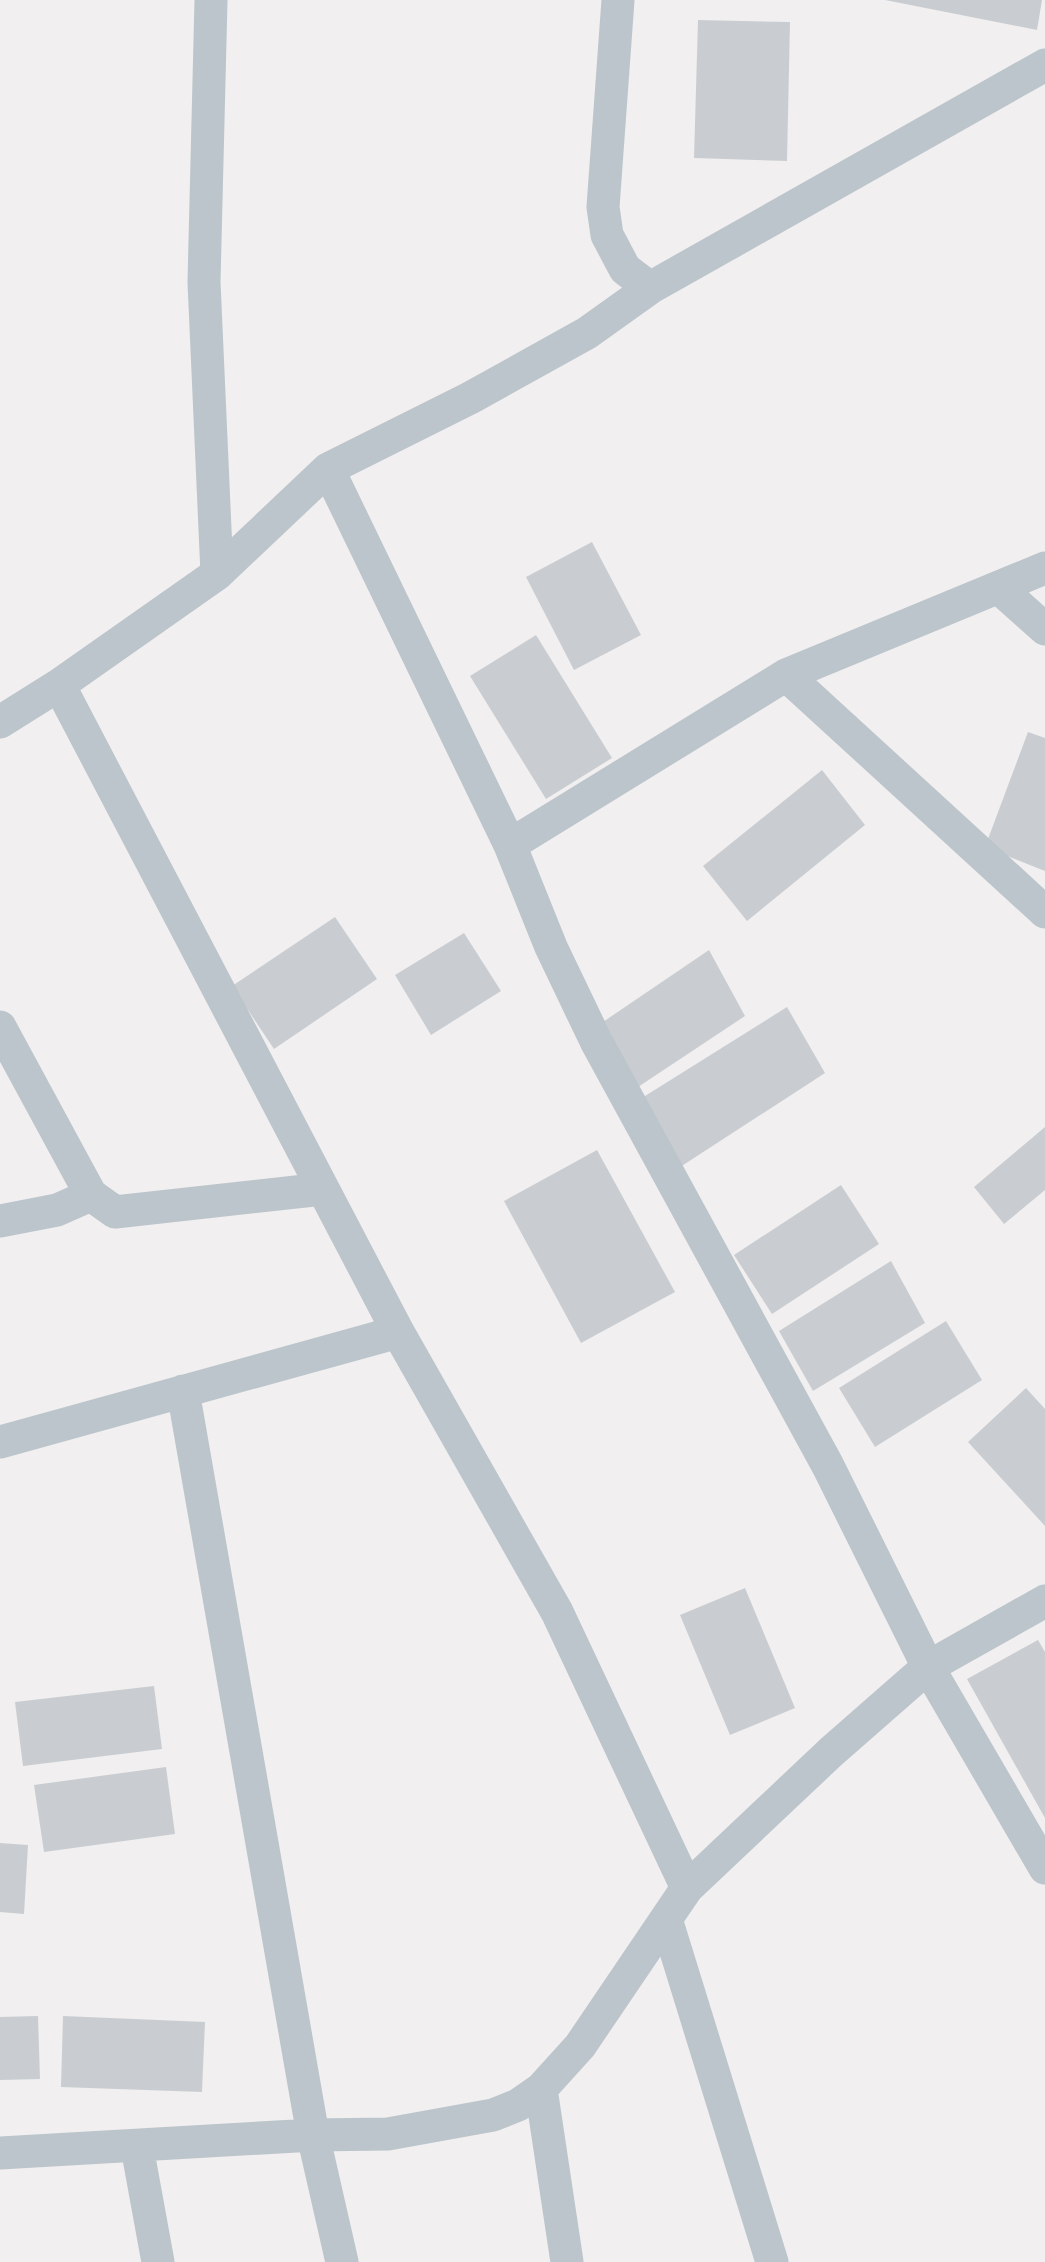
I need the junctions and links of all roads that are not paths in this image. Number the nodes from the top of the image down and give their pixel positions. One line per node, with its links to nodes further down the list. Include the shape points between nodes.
1 (211, 0): 7 (street, via 204,282)
2 (618, 0): 4 (street, via 603,207 607,235 625,269)
3 (1045, 65): 4 (street)
4 (650, 288): 5 (street, via 587,333 470,399)
5 (328, 469): 7 (street); 13 (street)
6 (1045, 568): 8 (street)
7 (217, 574): 11 (street)
8 (999, 588): 9 (street); 10 (street)
9 (1045, 629)
10 (786, 675): 13 (street); 14 (street)
11 (58, 685): 12 (street); 16 (street)
12 (0, 722)
13 (510, 845): 23 (street, via 551,947 596,1041 828,1466)
14 (1045, 912)
15 (0, 1027): 17 (street)
16 (323, 1189): 17 (street, via 115,1212); 19 (street)
17 (91, 1196): 18 (street, via 57,1210)
18 (0, 1221)
19 (398, 1332): 20 (street); 25 (street, via 557,1612)
20 (183, 1391): 21 (street); 28 (street)
21 (0, 1442)
22 (1045, 1600): 23 (street)
23 (928, 1667): 24 (street); 25 (street)
24 (1045, 1868)
25 (687, 1888): 26 (street)
26 (666, 1919): 27 (street, via 580,2046); 34 (street)
27 (541, 2089): 28 (street, via 494,2115 388,2134); 33 (street)
28 (313, 2135): 29 (street); 32 (street)
29 (137, 2147): 30 (street); 31 (street)
30 (0, 2153)
31 (158, 2262)
32 (342, 2262)
33 (567, 2262)
34 (772, 2262)

